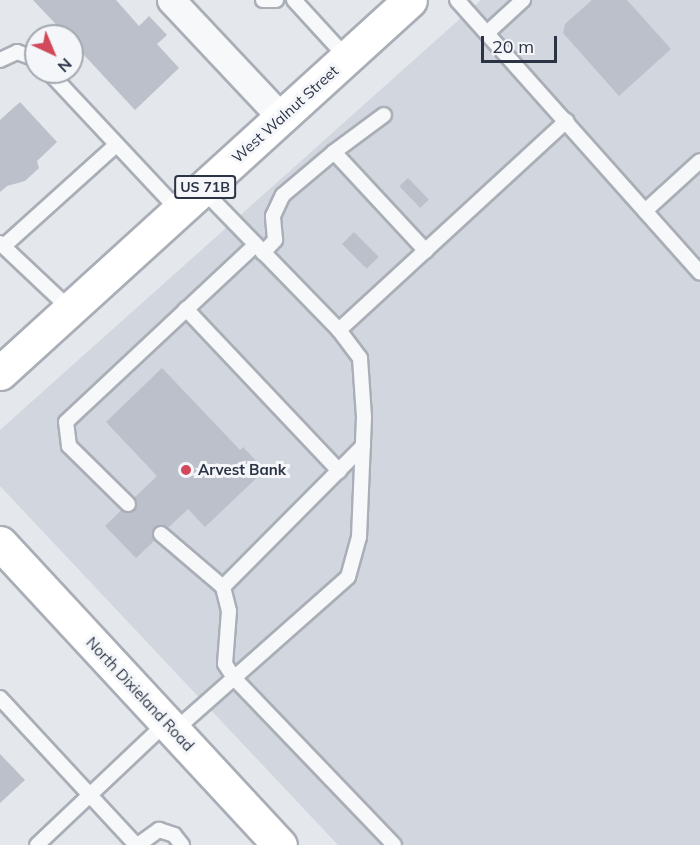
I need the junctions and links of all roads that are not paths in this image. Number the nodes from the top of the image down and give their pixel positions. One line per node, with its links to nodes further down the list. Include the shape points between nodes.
1 (171, 0): 14 (street)
2 (263, 0): 3 (lane)
3 (276, 0)
4 (294, 0): 10 (lane)
5 (410, 0): 10 (main road, West Walnut Street / US 71B)
6 (457, 0): 8 (lane)
7 (523, 0): 8 (lane)
8 (487, 33): 15 (lane)
9 (24, 55): 11 (lane, via 17,52)
10 (346, 58): 14 (main road, West Walnut Street / US 71B)
11 (0, 60)
12 (60, 84): 16 (lane)
13 (384, 115): 17 (lane)
14 (281, 117): 19 (main road, West Walnut Street / US 71B)
15 (566, 122): 21 (lane); 24 (lane)
16 (116, 145): 20 (lane); 22 (lane)
17 (333, 152): 23 (lane, via 284,195 273,216 275,240); 24 (lane)
18 (700, 161): 21 (lane)
19 (202, 189): 20 (main road, West Walnut Street / US 71B); 23 (lane)
20 (178, 210): 26 (main road, West Walnut Street / US 71B)
21 (645, 211): 25 (lane)
22 (2, 244): 26 (lane)
23 (259, 249): 27 (lane); 28 (lane)
24 (426, 251): 28 (lane)
25 (700, 273)
26 (70, 309): 29 (main road, West Walnut Street / US 71B)
27 (186, 309): 31 (lane); 32 (lane, via 66,422 69,446)
28 (339, 330): 30 (lane, via 360,358)
29 (0, 373)
30 (363, 446): 31 (lane); 36 (lane, via 359,537 348,577)
31 (339, 471): 35 (lane)
32 (128, 504)
33 (161, 534): 35 (lane)
34 (0, 543): 38 (main road, North Dixieland Road)
35 (223, 587): 36 (lane, via 229,611 225,664)
36 (234, 678): 38 (lane); 44 (lane)
37 (0, 698): 39 (lane)
38 (170, 727): 39 (lane); 40 (main road, North Dixieland Road)
39 (92, 794): 41 (lane); 42 (lane)
40 (270, 841)
41 (37, 845)
42 (137, 845): 43 (lane, via 159,830 174,835)
43 (182, 845)
44 (394, 845)

